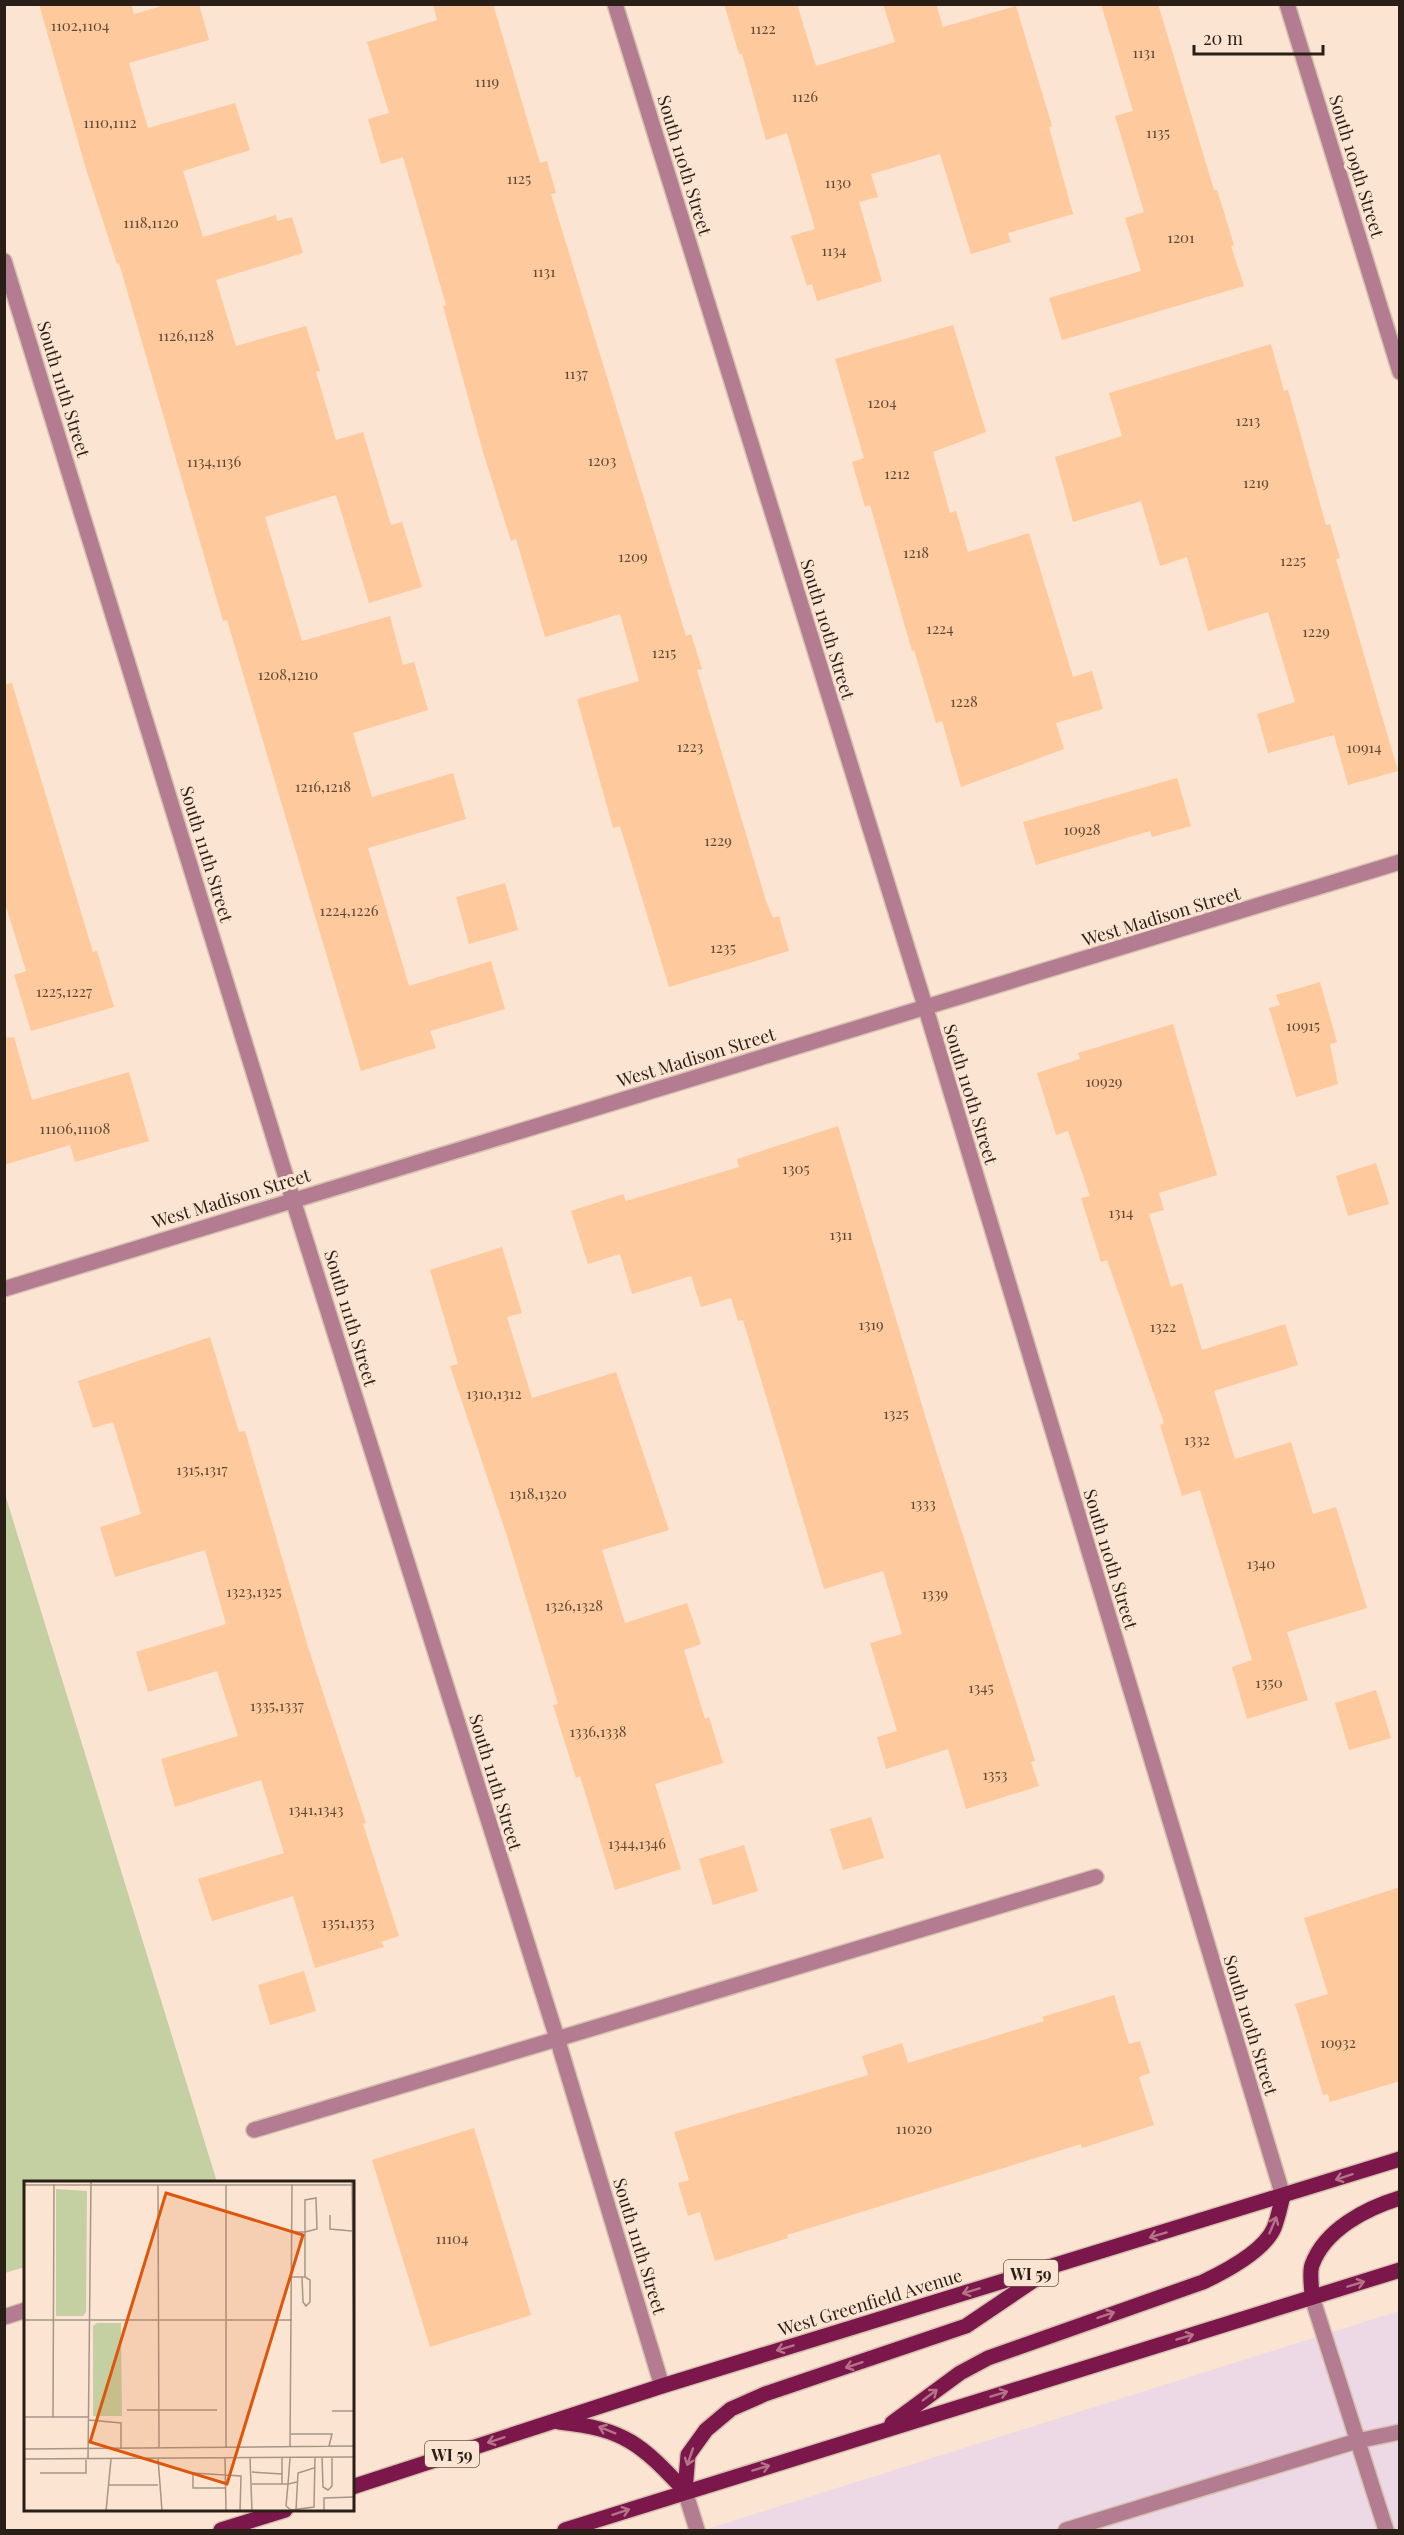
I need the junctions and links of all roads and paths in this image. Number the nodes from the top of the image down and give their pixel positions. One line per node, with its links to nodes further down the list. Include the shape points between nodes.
1 (615, 4): 6 (street, South 110th Street)
2 (1287, 4): 4 (street, South 109th Street)
3 (4, 261): 7 (street, South 111th Street)
4 (1400, 372)
5 (1400, 862): 6 (street, West Madison Street)
6 (926, 1009): 7 (street, West Madison Street); 13 (street, South 110th Street)
7 (293, 1200): 8 (street, West Madison Street); 10 (street, South 111th Street)
8 (4, 1289)
9 (1096, 1877): 10 (street)
10 (556, 2038): 11 (street); 20 (street, South 111th Street)
11 (254, 2130)
12 (1400, 2159): 13 (main road, West Greenfield Avenue / WI 59, one-way to 13)
13 (1283, 2196): 15 (main road, West Greenfield Avenue / WI 59, one-way to 15); 22 (main road, one-way to 13, via 960,2373 988,2358 1203,2282 1228,2269 1273,2231)
14 (1400, 2198): 17 (main road, via 1379,2204 1345,2224 1328,2242 1312,2265)
15 (1055, 2266): 20 (main road, West Greenfield Avenue / WI 59, one-way to 20); 26 (main road, one-way to 26, via 966,2326 731,2409 706,2430 688,2455)
16 (1400, 2270): 17 (main road, one-way to 16)
17 (1312, 2297): 22 (main road, one-way to 17); 24 (street)
18 (24, 2311): 19 (street)
19 (4, 2317)
20 (662, 2386): 21 (main road, West Greenfield Avenue / WI 59)
21 (551, 2422): 25 (main road, West Greenfield Avenue / WI 59, one-way to 25); 26 (main road, one-way to 21, via 656,2460 628,2439 597,2426)
22 (883, 2430): 26 (main road, one-way to 22)
23 (1400, 2432): 24 (street)
24 (1357, 2441): 31 (street); 32 (street)
25 (354, 2486)
26 (685, 2491): 29 (main road, one-way to 26); 30 (street)
27 (282, 2511): 28 (main road)
28 (221, 2530)
29 (565, 2530)
30 (697, 2530)
31 (1066, 2530)
32 (1386, 2530)

